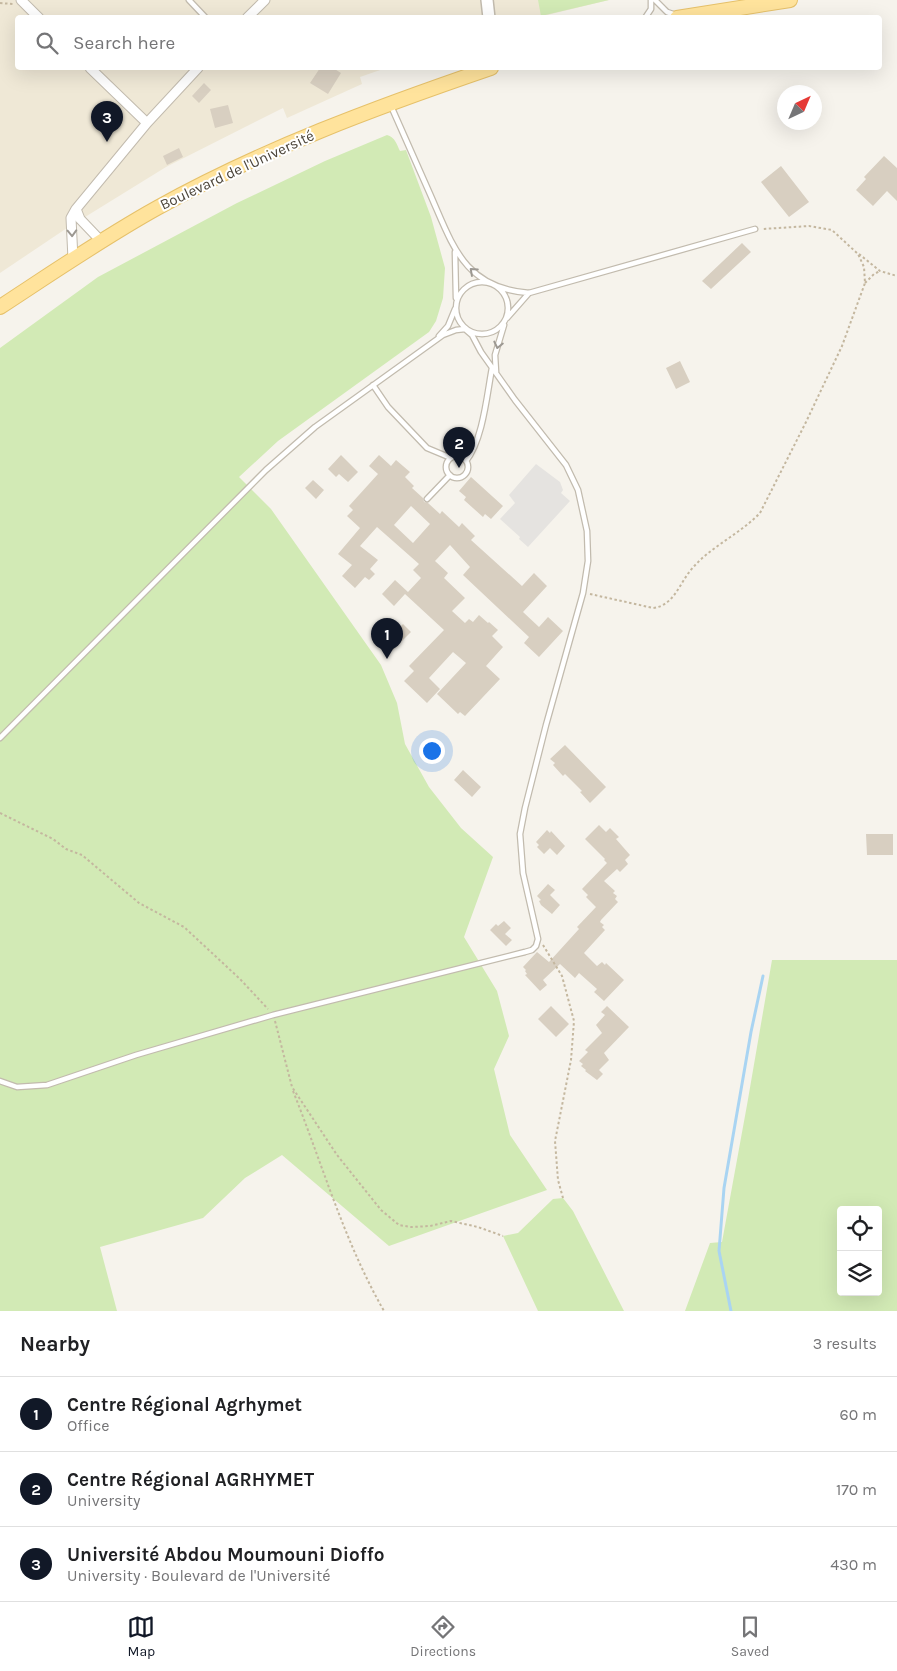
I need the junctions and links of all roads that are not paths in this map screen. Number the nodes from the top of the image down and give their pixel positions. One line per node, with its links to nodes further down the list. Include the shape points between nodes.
1 (21, 0): 7 (street)
2 (189, 0): 8 (lane)
3 (265, 0): 9 (street)
4 (487, 0): 10 (street)
5 (653, 0): 11 (lane); 12 (lane)
6 (790, 0): 13 (main road)
7 (36, 15)
8 (203, 15)
9 (250, 15)
10 (489, 15)
11 (647, 15)
12 (675, 15)
13 (693, 15)
14 (92, 70): 18 (street)
15 (196, 70): 18 (street)
16 (486, 70): 17 (main road, Boulevard de l'Université)
17 (390, 102): 21 (main road, Boulevard de l'Université, via 266,154 158,207); 22 (lane)
18 (147, 123): 19 (street)
19 (76, 209): 21 (street, via 80,219); 23 (street, one-way to 23, via 71,218)
20 (755, 229): 25 (lane)
21 (100, 241): 23 (main road, Boulevard de l'Université)
22 (455, 252): 24 (lane, one-way to 22, via 474,272); 26 (lane)
23 (73, 259): 27 (main road, Boulevard de l'Université)
24 (493, 285): 25 (lane); 26 (lane, via 480,282 469,286 460,294); 28 (lane, via 506,300)
25 (529, 293): 28 (lane)
26 (456, 306): 29 (lane, via 460,324); 30 (lane, via 448,326)
27 (0, 307)
28 (505, 320): 29 (lane, via 492,333 479,334); 32 (lane, one-way to 32, via 496,355)
29 (467, 330): 30 (lane, via 456,330); 31 (lane)
30 (436, 339): 33 (lane)
31 (492, 368): 32 (lane); 35 (lane, via 479,436)
32 (496, 372): 39 (lane, via 566,464 578,490 587,538 588,561 583,593 520,834 522,873 538,940 536,946 532,950 274,1015 47,1085 18,1087)
33 (373, 385): 34 (lane, via 388,407 427,448); 38 (lane, via 315,427 266,470)
34 (451, 458): 35 (lane, via 458,456); 36 (lane, via 447,464)
35 (466, 461): 36 (lane, via 466,474 457,478)
36 (450, 475): 37 (lane)
37 (427, 498)
38 (0, 738)
39 (0, 1081)

